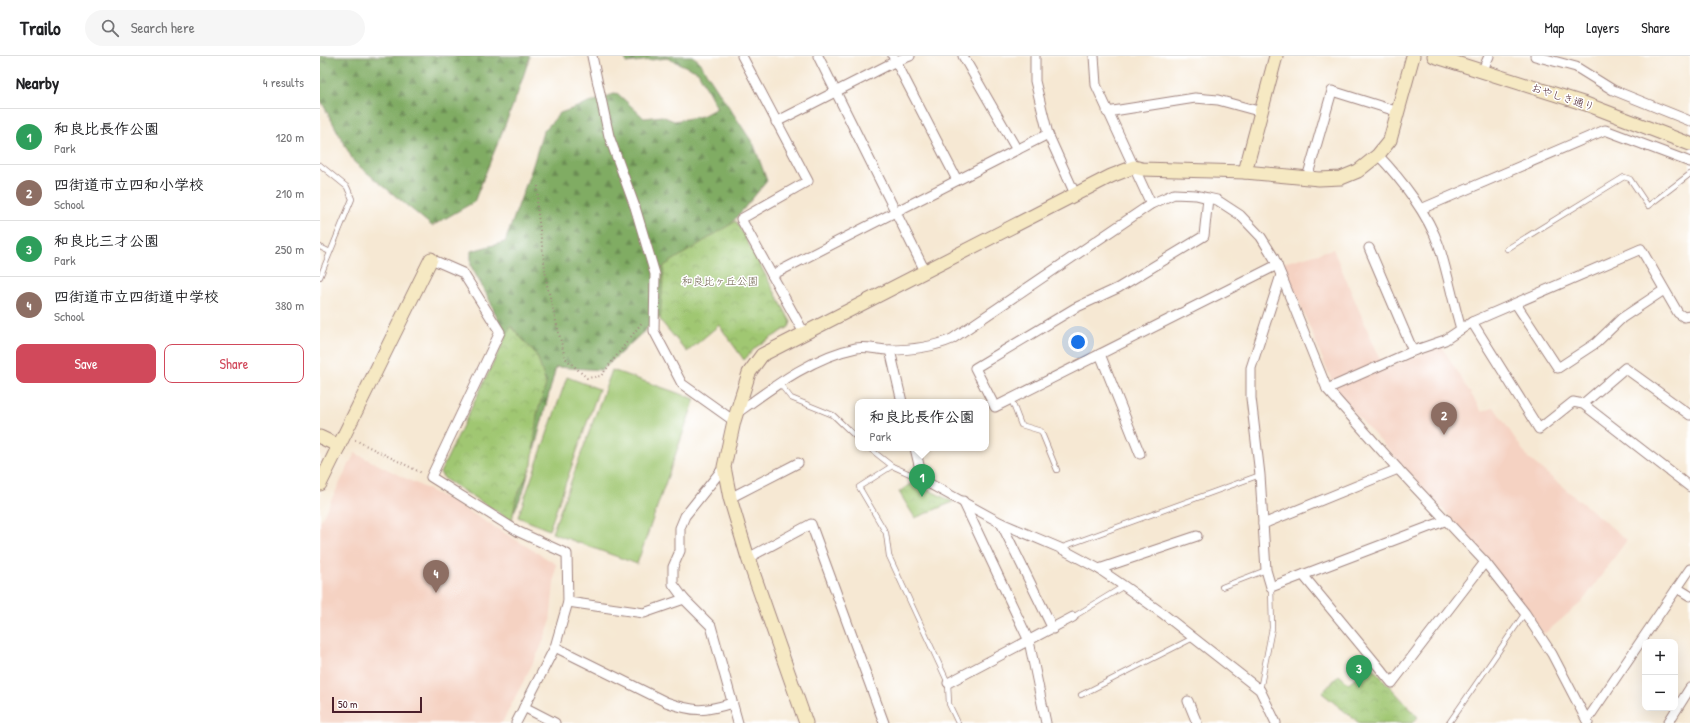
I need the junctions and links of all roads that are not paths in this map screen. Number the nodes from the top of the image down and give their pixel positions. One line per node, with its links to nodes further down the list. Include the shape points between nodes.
1 (592, 56): 62 (street, via 608,136 635,207 655,274 654,331 682,384)
2 (742, 56): 20 (street)
3 (818, 56): 15 (street)
4 (910, 56): 13 (street)
5 (963, 56): 23 (street)
6 (1035, 56): 21 (street, via 1035,82)
7 (1094, 56): 16 (street, via 1096,85)
8 (1276, 56): 17 (street)
9 (1414, 56): 18 (street)
10 (1434, 56): 14 (street, おやしき通り)
11 (1489, 56): 14 (street)
12 (1535, 56): 19 (street, via 1576,67 1613,90)
13 (894, 58): 15 (street); 31 (street)
14 (1482, 72): 22 (street, おやしき通り, via 1586,104)
15 (836, 91): 20 (street); 36 (street)
16 (1107, 112): 17 (street, via 1196,98 1218,100); 27 (street)
17 (1262, 112): 28 (street)
18 (1399, 112): 24 (street, via 1390,140); 30 (street, via 1332,91)
19 (1690, 121)
20 (776, 122): 44 (street, via 808,181 741,219)
21 (1048, 134): 23 (street); 32 (street)
22 (1690, 144)
23 (1017, 150): 31 (street)
24 (1378, 155): 30 (street, via 1358,171 1341,178); 35 (street, via 1395,172)
25 (1690, 162): 35 (street, via 1605,130)
26 (320, 165): 40 (lane, via 348,187 352,199)
27 (1134, 167): 28 (street); 32 (street); 34 (street)
28 (1245, 172): 30 (street)
29 (1690, 174): 39 (lane, via 1648,206 1630,179 1624,177)
30 (1307, 178)
31 (957, 180): 36 (street)
32 (1075, 194): 43 (street)
33 (1208, 198): 34 (street, via 1174,194); 42 (street, via 1217,200 1240,215 1260,237); 59 (street, via 1204,236 1118,288 1075,308 975,368 995,407)
34 (1150, 204): 53 (street, via 952,339 938,345)
35 (1421, 209): 51 (street, via 1438,245)
36 (896, 212): 43 (street); 44 (street)
37 (320, 247): 40 (lane)
38 (1369, 248): 54 (street)
39 (1507, 249)
40 (330, 252): 46 (lane)
41 (431, 259): 65 (street); 97 (street, via 463,273 500,332 431,477 519,532 566,554)
42 (1277, 265): 45 (street); 55 (street)
43 (925, 271): 52 (street)
44 (772, 275): 52 (street)
45 (1281, 275): 57 (street); 74 (street, via 1251,368 1251,398)
46 (320, 277)
47 (1664, 290): 48 (street, via 1641,249); 48 (street, via 1622,318 1596,343 1558,368); 49 (street, via 1678,313 1684,317)
48 (1516, 304): 50 (street)
49 (1690, 316)
50 (1472, 322): 51 (street); 60 (street, via 1539,429 1573,402)
51 (1461, 330): 54 (street, via 1445,340)
52 (804, 333): 62 (street, via 762,355 749,373)
53 (890, 350): 56 (street, via 858,348 837,354 813,363); 58 (street)
54 (1413, 351): 57 (street)
55 (1100, 354): 59 (street); 68 (street)
56 (780, 384): 62 (street); 63 (lane, via 791,398 833,415)
57 (1327, 389): 72 (street)
58 (901, 399)
59 (1011, 399): 73 (lane, via 1021,425 1042,431)
60 (1583, 404): 61 (street, via 1624,368); 77 (street)
61 (1690, 415)
62 (735, 417): 71 (street)
63 (855, 436)
64 (320, 437): 65 (street)
65 (339, 446): 76 (street)
66 (873, 451): 70 (lane)
67 (916, 451): 75 (street)
68 (1140, 454)
69 (798, 463): 78 (street)
70 (892, 466): 75 (lane); 104 (lane, via 859,487 886,533 889,556)
71 (724, 467): 78 (street); 96 (street, via 685,516 680,528 680,551 672,567 673,584)
72 (1398, 469): 80 (street); 82 (street)
73 (1057, 470)
74 (1260, 475): 82 (street); 84 (lane)
75 (921, 479): 79 (street)
76 (320, 484)
77 (1690, 487)
78 (730, 498): 85 (street)
79 (963, 501): 81 (street); 102 (street)
80 (1447, 520): 86 (street); 90 (street)
81 (1001, 523): 84 (street); 100 (street)
82 (1263, 524): 89 (street)
83 (1197, 536): 87 (street)
84 (1060, 548): 87 (street)
85 (748, 558): 115 (street); 116 (street, via 811,524)
86 (1485, 562): 90 (street, via 1392,683); 98 (street)
87 (1099, 569): 91 (street)
88 (1690, 569): 94 (street)
89 (1266, 570): 92 (lane); 93 (street)
90 (1303, 575): 93 (street)
91 (1124, 586): 99 (lane); 101 (street)
92 (1222, 587)
93 (1271, 587): 105 (lane, via 1272,628)
94 (1677, 588): 95 (street); 111 (street)
95 (1690, 596)
96 (684, 598): 97 (street, via 644,613); 109 (street, via 711,626)
97 (568, 602): 103 (street)
98 (1525, 613): 111 (street, via 1552,654); 121 (lane)
99 (1073, 617): 100 (street)
100 (1053, 629): 102 (street)
101 (1193, 638): 105 (street); 107 (lane)
102 (1029, 641): 104 (street); 118 (street)
103 (555, 647): 109 (street, via 666,702 684,708 698,711); 110 (street)
104 (948, 683): 117 (lane, via 949,704)
105 (1260, 690): 120 (street)
106 (1689, 690): 122 (street)
107 (1080, 695)
108 (1188, 701): 119 (street)
109 (732, 703): 114 (street)
110 (524, 708): 112 (street); 113 (street)
111 (1588, 722)
112 (516, 723)
113 (555, 723)
114 (738, 723)
115 (806, 723)
116 (884, 723)
117 (958, 723)
118 (1046, 723)
119 (1197, 723)
120 (1276, 723)
121 (1449, 723)
122 (1668, 723)

